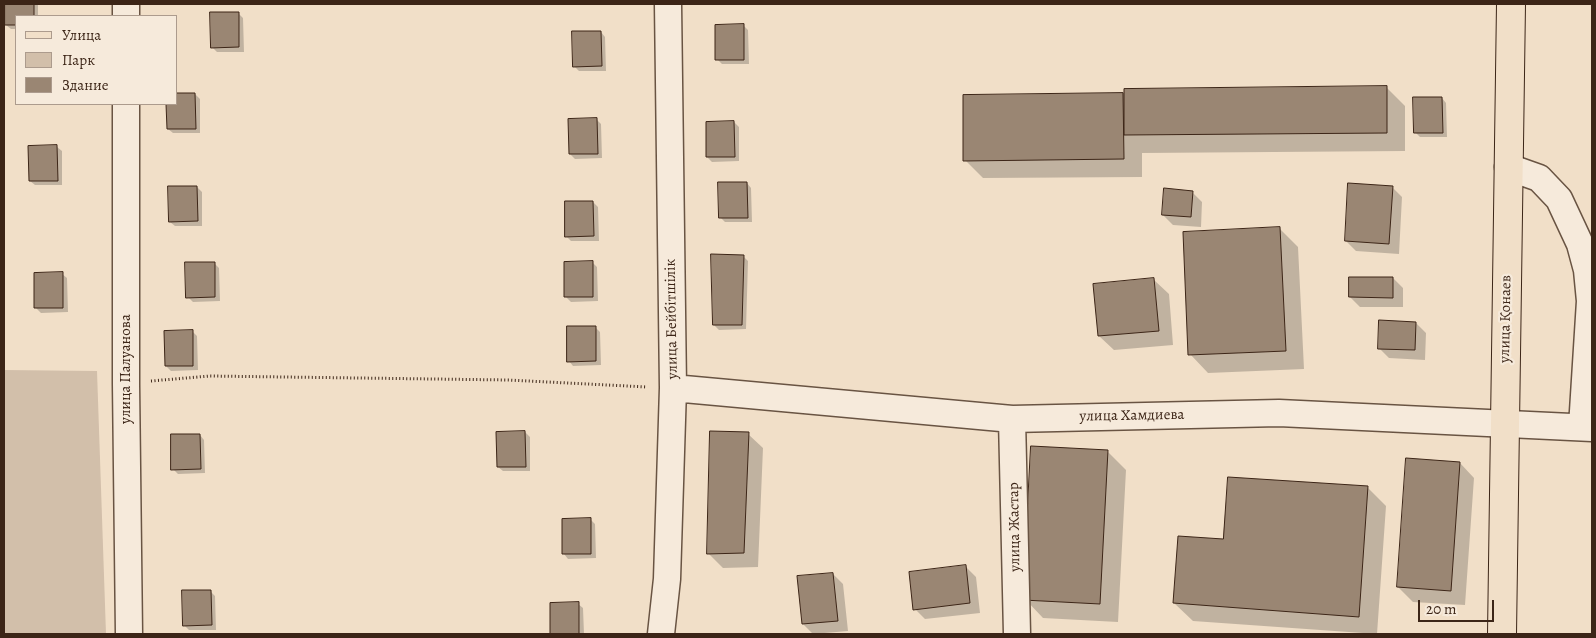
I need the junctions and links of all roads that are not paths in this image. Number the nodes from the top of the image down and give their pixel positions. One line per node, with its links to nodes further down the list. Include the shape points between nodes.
1 (668, 4): 5 (street, улица Бейбітшілік)
2 (1511, 4): 4 (main road, улица Қонаев)
3 (126, 105): 9 (street, улица Палуанова)
4 (1508, 167): 7 (main road, улица Қонаев); 8 (street, via 1539,178 1559,199 1580,244 1590,301)
5 (673, 388): 6 (street, улица Хамдиева); 10 (street, улица Бейбітшілік, via 667,579)
6 (1012, 419): 7 (street, улица Хамдиева, via 1279,413); 11 (street, улица Жастар)
7 (1504, 424): 8 (street, улица Хамдиева); 12 (main road, улица Қонаев)
8 (1587, 427)
9 (130, 634)
10 (661, 634)
11 (1017, 634)
12 (1502, 634)

